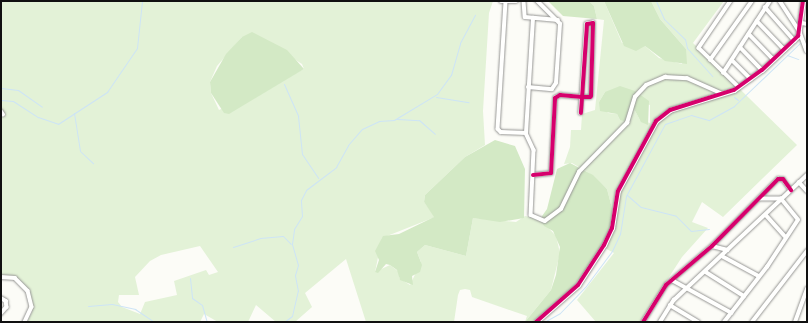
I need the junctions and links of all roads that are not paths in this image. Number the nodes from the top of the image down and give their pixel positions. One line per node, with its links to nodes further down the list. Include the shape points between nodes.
1 (501, 1): 10 (street)
2 (516, 1): 10 (street)
3 (524, 1): 12 (street, via 524,16)
4 (537, 1): 13 (street)
5 (731, 1): 23 (street, via 700,47 700,51)
6 (752, 1): 23 (street)
7 (770, 1): 11 (street)
8 (780, 1): 16 (street)
9 (803, 1): 15 (street)
10 (506, 2): 34 (street, via 498,129 501,132)
11 (765, 8): 14 (street); 18 (street)
12 (533, 18): 13 (street); 29 (street)
13 (558, 20): 29 (street, via 555,86)
14 (757, 21): 17 (street); 21 (street)
15 (804, 23): 16 (street)
16 (800, 32): 18 (street); 19 (street)
17 (749, 34): 20 (street); 25 (street)
18 (794, 41): 21 (street)
19 (806, 44): 22 (street)
20 (740, 47): 24 (street); 26 (street)
21 (785, 50): 25 (street)
22 (807, 50)
23 (710, 60): 27 (street)
24 (732, 60): 27 (street); 28 (street)
25 (774, 60): 26 (street)
26 (762, 70): 28 (street)
27 (723, 73): 30 (street)
28 (751, 79): 30 (street)
29 (528, 87): 34 (street)
30 (739, 88): 31 (street)
31 (724, 94): 35 (street, via 687,78 665,77 646,85 635,97 627,123 579,172 561,209 545,221 531,215); 60 (street, via 670,110 656,121 618,191 612,228 604,245 578,285)
32 (582, 97): 32 (street, via 587,24 593,23 591,95); 33 (street); 35 (street, via 560,95 555,98 550,174)
33 (581, 113)
34 (526, 133): 35 (street, via 534,150)
35 (533, 175)
36 (807, 175): 37 (street)
37 (799, 182): 38 (street); 39 (street)
38 (791, 190): 40 (street, via 783,179 778,179); 41 (street)
39 (807, 191)
40 (760, 199): 41 (street); 44 (street)
41 (781, 199): 42 (street); 43 (street, via 798,219)
42 (766, 215): 43 (street); 45 (street)
43 (784, 236): 50 (street)
44 (712, 246): 45 (street); 51 (street)
45 (728, 250): 47 (street)
46 (807, 250): 65 (street)
47 (722, 256): 48 (street); 50 (street)
48 (706, 272): 52 (street); 54 (street)
49 (1, 276): 59 (street, via 15,278 28,291 32,307)
50 (759, 276): 54 (street)
51 (672, 280): 52 (street); 61 (street)
52 (687, 288): 56 (street); 57 (street)
53 (807, 289): 66 (street)
54 (744, 296): 57 (street)
55 (1, 298): 58 (street, via 6,301 7,307)
56 (670, 305): 62 (street); 63 (street)
57 (732, 313): 64 (street)
58 (1, 314)
59 (25, 322)
60 (536, 322)
61 (643, 322)
62 (660, 322)
63 (698, 322)
64 (724, 322)
65 (752, 322)
66 (795, 322)

